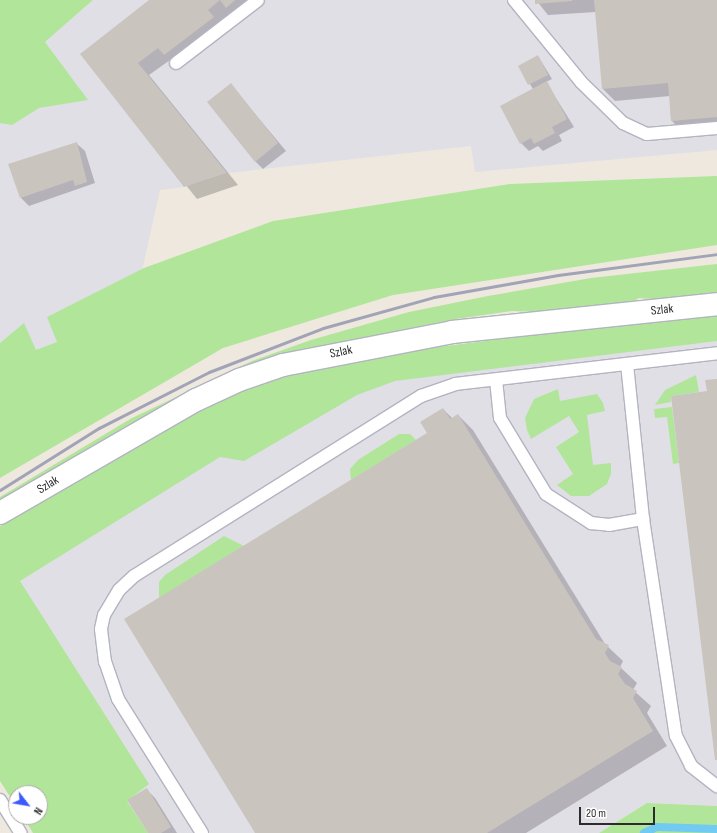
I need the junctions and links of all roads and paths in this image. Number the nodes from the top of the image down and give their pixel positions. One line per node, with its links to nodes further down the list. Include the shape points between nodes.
1 (258, 0): 3 (lane)
2 (514, 0): 4 (lane, via 581,82 623,123 647,134)
3 (176, 63)
4 (717, 128)
5 (717, 304): 9 (street, Szlak, via 452,332 283,365 239,380 196,400)
6 (717, 353): 7 (lane)
7 (626, 364): 8 (lane); 10 (lane)
8 (496, 380): 10 (lane, via 500,418 546,494 591,523 609,525); 14 (lane, via 456,384 421,396 134,576 111,601 101,629 110,679 118,699)
9 (0, 513)
10 (643, 519): 11 (lane, via 676,736 691,766)
11 (717, 786)
12 (0, 800): 13 (lane)
13 (21, 833)
14 (202, 833)

